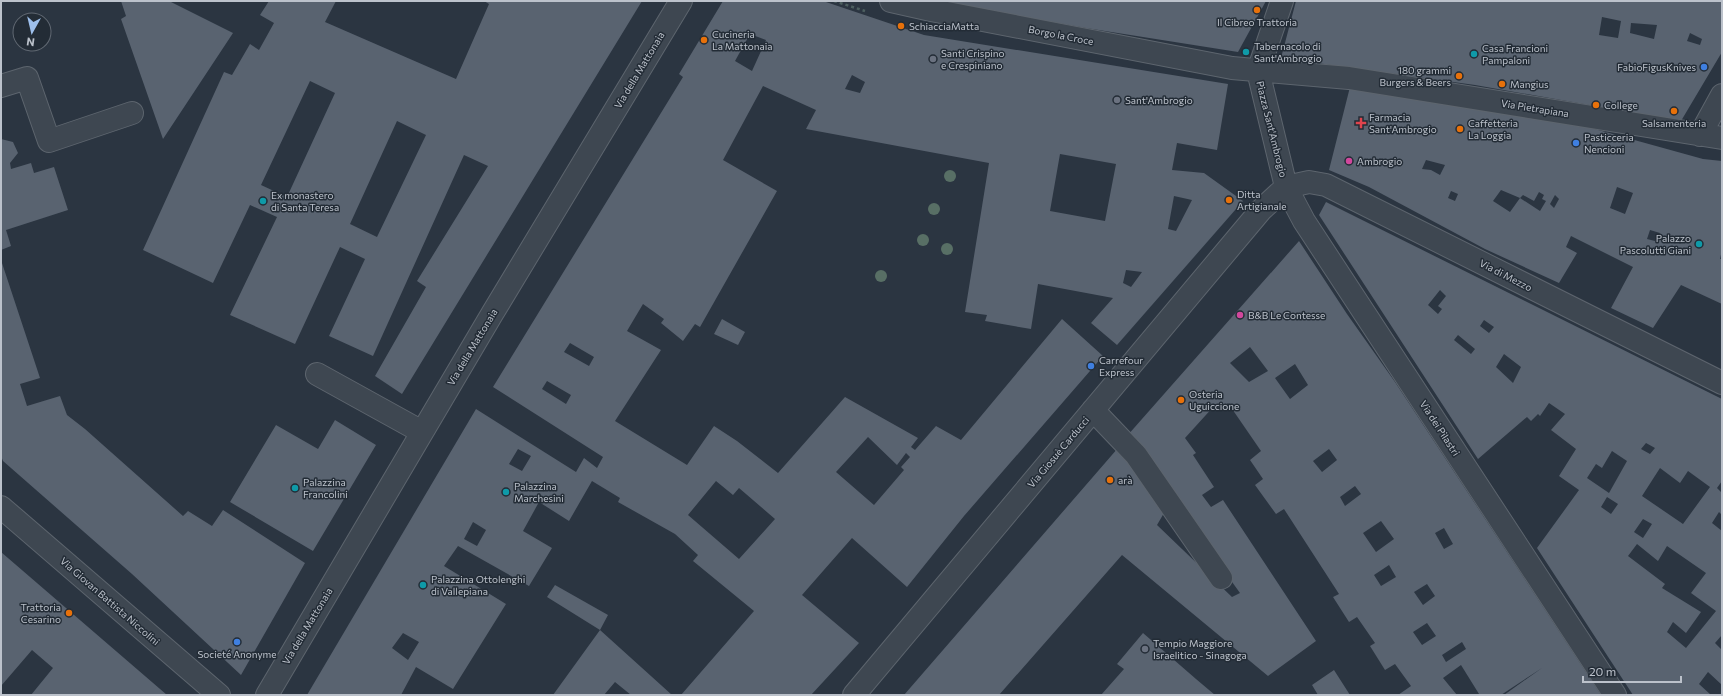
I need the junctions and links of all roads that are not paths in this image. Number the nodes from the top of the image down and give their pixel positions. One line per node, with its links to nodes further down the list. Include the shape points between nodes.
1 (681, 1): 17 (street, Via della Mattonaia)
2 (891, 1): 4 (street, Borgo la Croce)
3 (1282, 1): 5 (street)
4 (932, 6): 6 (street, Borgo la Croce)
5 (1259, 66): 6 (street, Piazza Sant'Ambrogio); 7 (street, Piazza Sant'Ambrogio); 13 (street, Piazza Sant'Ambrogio)
6 (1232, 68)
7 (1348, 78): 11 (street, Via Pietrapiana)
8 (1, 86): 10 (street, via 27,78 48,140)
9 (1720, 99): 11 (street)
10 (132, 113)
11 (1700, 135): 12 (street, Via Pietrapiana)
12 (1722, 138)
13 (1286, 187): 15 (street, Via di Mezzo, via 1310,182 1326,185); 16 (street, Via Giosuè Carducci, via 1261,210); 23 (street, Via dei Pilastri, via 1304,221)
14 (317, 374): 17 (street)
15 (1722, 383)
16 (1093, 410): 19 (street, via 1136,455); 22 (street, Via Giosuè Carducci)
17 (422, 432): 21 (street, Via della Mattonaia)
18 (1, 507): 20 (street, Via Giovan Battista Niccolini)
19 (1221, 578)
20 (218, 695)
21 (267, 695)
22 (854, 695)
23 (1616, 695)

